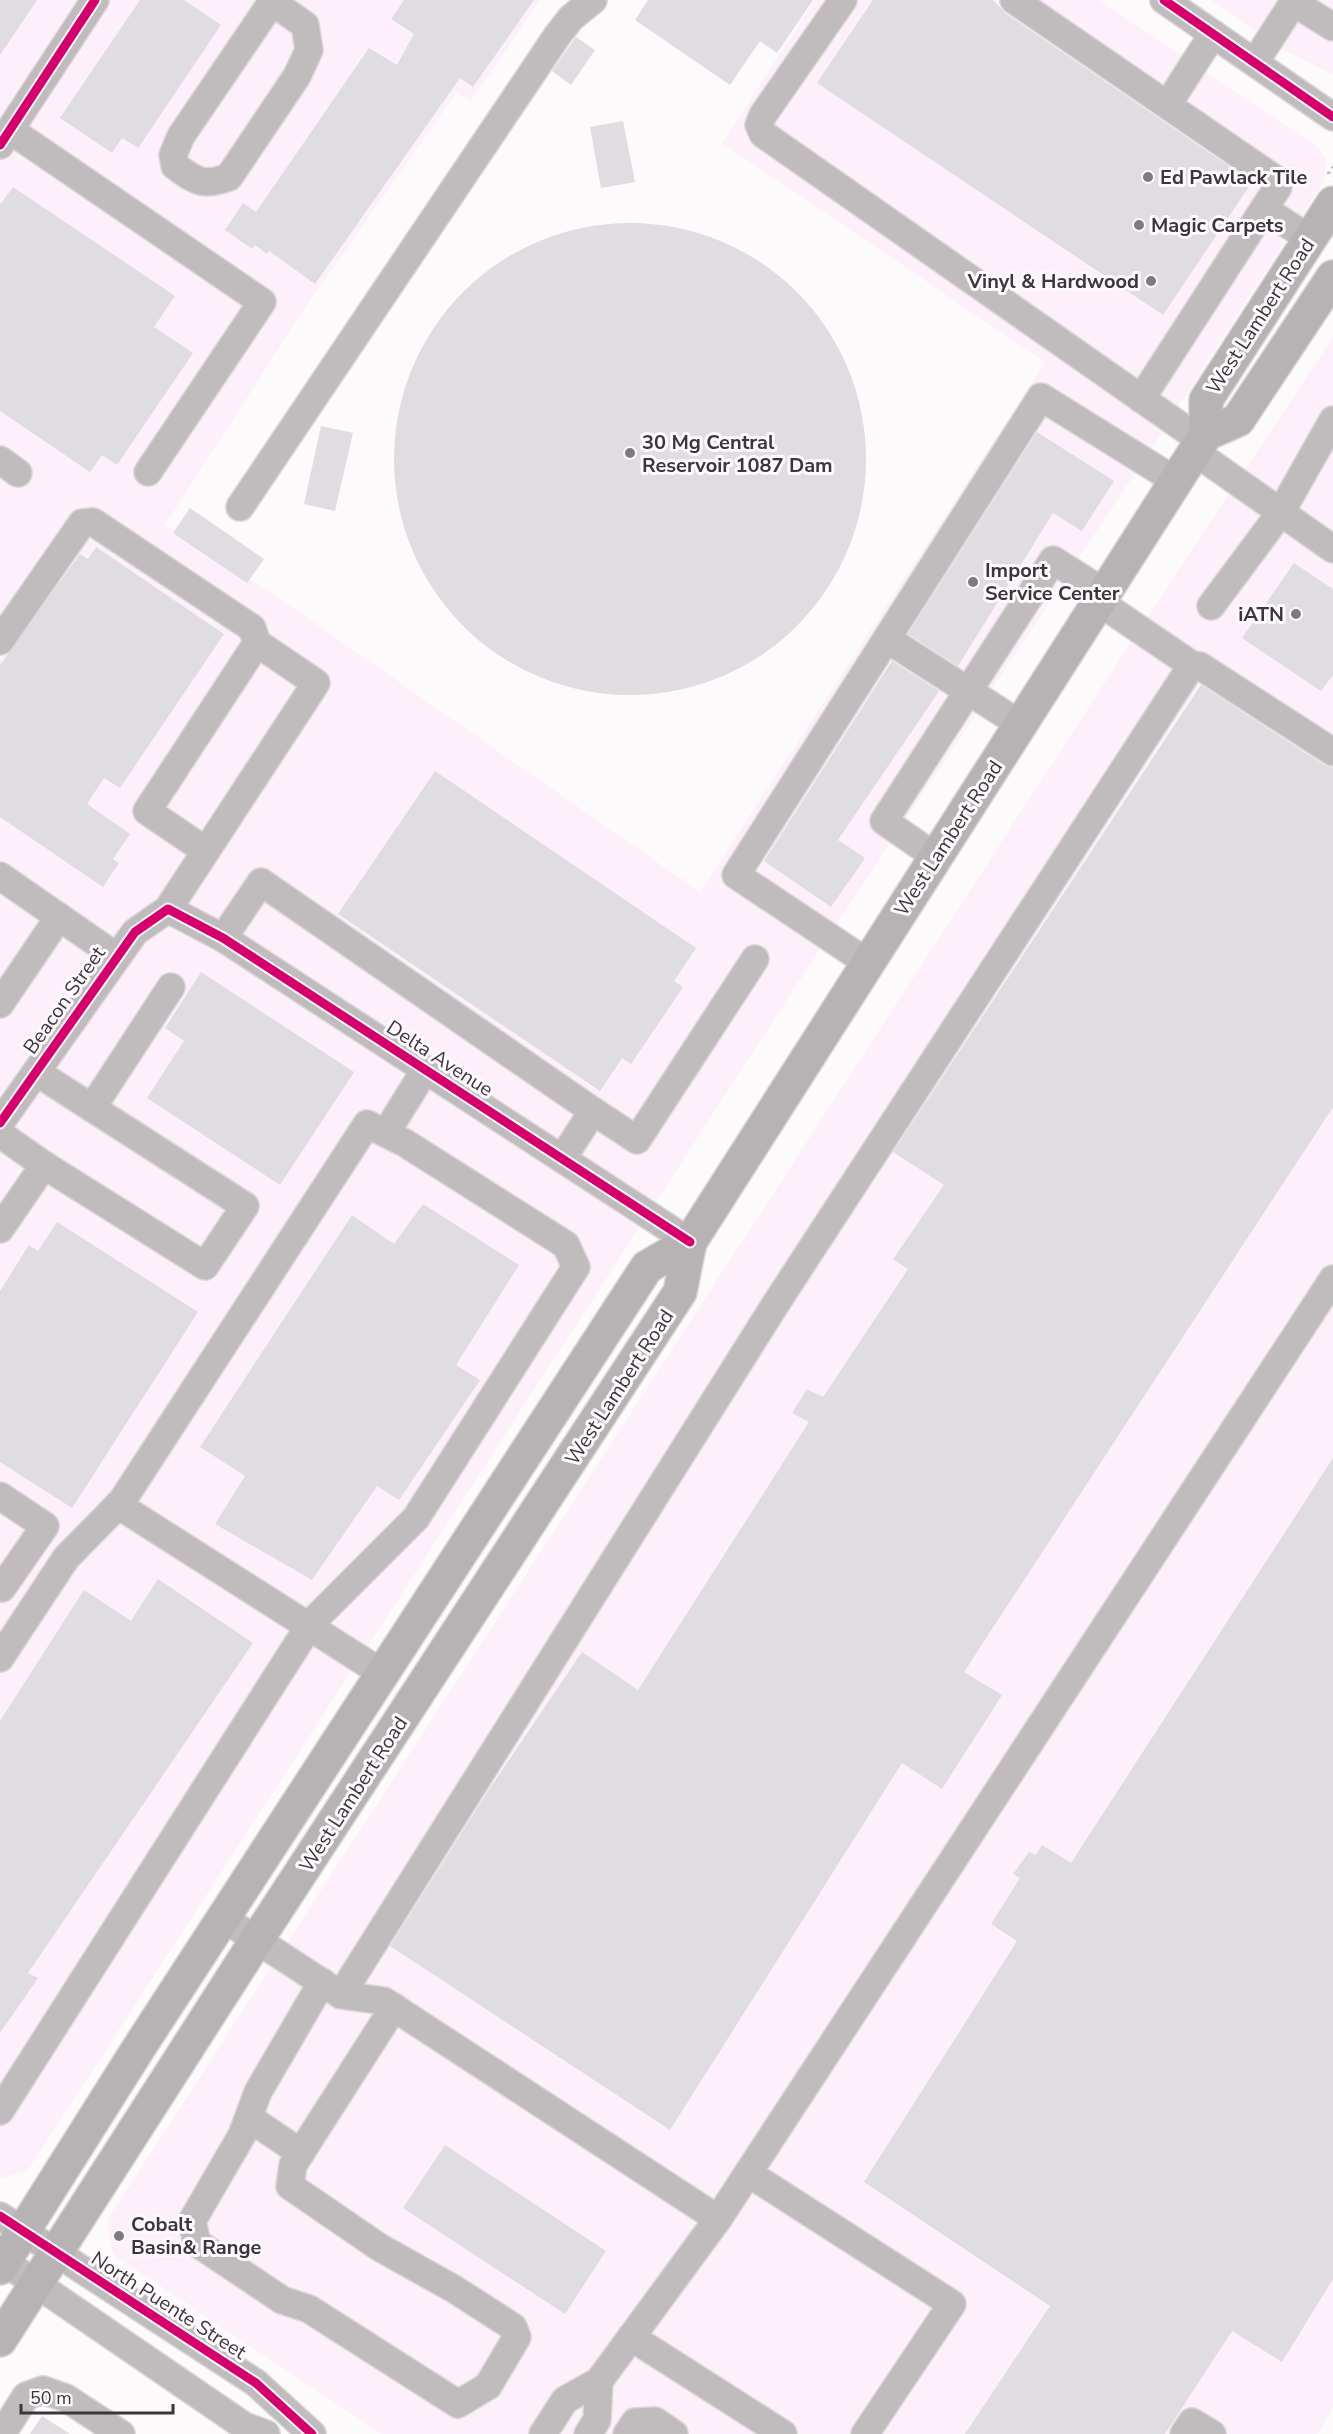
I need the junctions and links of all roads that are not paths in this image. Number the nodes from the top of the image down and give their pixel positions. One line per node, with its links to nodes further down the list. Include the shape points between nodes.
1 (95, 0): 14 (street)
2 (593, 0): 24 (street, via 557,36)
3 (843, 0): 19 (street, via 763,115 759,125 763,134)
4 (1014, 0): 12 (street)
5 (1164, 0): 8 (street)
6 (271, 1): 6 (street, via 305,25 309,51 297,76 229,177 212,184 195,180 175,166 173,155 181,136)
7 (1294, 1): 9 (street); 11 (street)
8 (1193, 8): 10 (street)
9 (1333, 27)
10 (1213, 34): 11 (street); 12 (street)
11 (1255, 62): 13 (street)
12 (1168, 104): 16 (street, via 1278,181)
13 (1333, 117)
14 (5, 137): 22 (street, via 262,302)
15 (1333, 203): 17 (main road, West Lambert Road)
16 (1264, 209): 17 (street); 19 (street)
17 (1310, 240): 21 (main road, West Lambert Road, via 1206,400)
18 (1333, 277): 21 (main road, West Lambert Road, via 1238,420)
19 (1140, 399): 21 (street)
20 (1333, 420): 25 (street)
21 (1201, 442): 23 (main road, West Lambert Road); 25 (street)
22 (147, 472)
23 (1176, 481): 27 (main road, West Lambert Road); 29 (street, via 1041,397)
24 (240, 507)
25 (1281, 512): 26 (street); 28 (street)
26 (1333, 549)
27 (1102, 598): 32 (street); 33 (street, via 1053,560); 34 (main road, West Lambert Road)
28 (1211, 606)
29 (887, 639): 33 (street); 44 (street, via 736,875)
30 (0, 641): 31 (street, via 81,523 93,522 252,627)
31 (257, 643): 36 (street, via 316,683); 36 (street, via 147,811)
32 (1192, 665): 35 (street, via 1200,666); 67 (street)
33 (969, 692): 34 (street); 37 (street, via 884,820)
34 (1020, 724): 37 (main road, West Lambert Road)
35 (1333, 752)
36 (206, 851): 39 (street)
37 (936, 856): 44 (main road, West Lambert Road)
38 (0, 876): 40 (street)
39 (168, 909): 41 (street, Delta Avenue); 42 (street, Beacon Street, via 135,932)
40 (59, 917): 42 (street); 46 (street)
41 (223, 938): 47 (street, Delta Avenue); 50 (street, via 261,882)
42 (117, 957): 48 (street, Beacon Street)
43 (755, 959): 50 (street, via 637,1140)
44 (868, 963): 57 (main road, West Lambert Road)
45 (171, 987): 49 (street)
46 (0, 1004)
47 (424, 1070): 52 (street); 54 (street, Delta Avenue)
48 (36, 1072): 49 (street); 51 (street, Beacon Street)
49 (92, 1108): 55 (street, via 245,1206 205,1266)
50 (593, 1112): 54 (street)
51 (0, 1123)
52 (386, 1133): 60 (street, via 367,1124); 62 (street, via 566,1245 576,1268 416,1518)
53 (0, 1134): 55 (street)
54 (562, 1159): 57 (street, Delta Avenue)
55 (44, 1165): 56 (street)
56 (0, 1229)
57 (690, 1242): 64 (main road, West Lambert Road, via 647,1267); 66 (main road, West Lambert Road, via 680,1292)
58 (1333, 1279): 72 (street)
59 (0, 1496): 61 (street, via 45,1526)
60 (118, 1505): 62 (street); 63 (street, via 66,1558)
61 (0, 1586)
62 (309, 1627): 64 (street); 69 (street)
63 (0, 1659)
64 (382, 1674): 65 (main road, West Lambert Road)
65 (223, 1918): 66 (street); 74 (main road, West Lambert Road)
66 (256, 1941): 67 (street); 75 (main road, West Lambert Road)
67 (332, 1989): 68 (street); 70 (street, via 258,2092)
68 (394, 2007): 71 (street); 73 (street)
69 (0, 2111)
70 (249, 2118): 71 (street); 71 (street, via 192,2221 197,2243 282,2300 309,2309 458,2404 488,2386 517,2337 513,2327 379,2247 290,2186 293,2165)
71 (301, 2152)
72 (748, 2173): 73 (street); 90 (street, via 952,2304)
73 (718, 2219): 78 (street)
74 (12, 2224): 75 (street, North Puente Street); 76 (main road, West Lambert Road)
75 (57, 2254): 77 (main road, West Lambert Road); 84 (street, North Puente Street, via 255,2383)
76 (1, 2263): 77 (street)
77 (36, 2284): 79 (main road, West Lambert Road); 83 (street, via 244,2426)
78 (631, 2337): 80 (street); 89 (street)
79 (0, 2340)
80 (599, 2381): 85 (street, via 565,2400); 86 (street, via 597,2420)
81 (2, 2434): 82 (street, via 26,2396 43,2390 66,2398)
82 (121, 2434)
83 (266, 2434)
84 (312, 2434)
85 (543, 2434)
86 (588, 2434)
87 (627, 2434): 88 (street, via 635,2422 655,2421)
88 (674, 2434)
89 (783, 2434)
90 (865, 2434)
91 (1184, 2434): 92 (street, via 1192,2422)
92 (1212, 2434)

